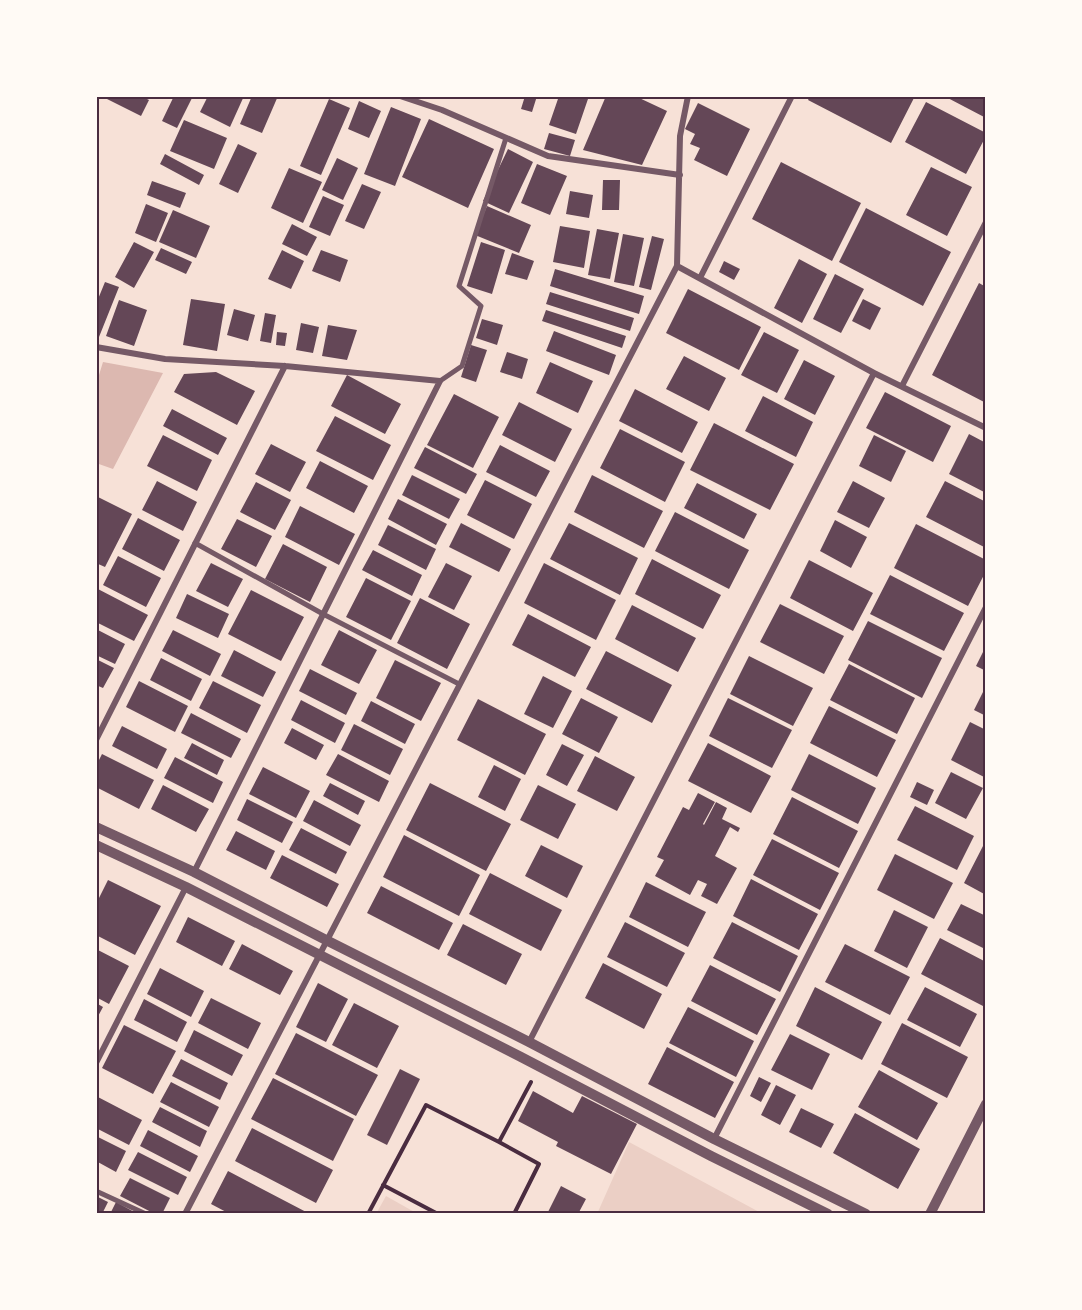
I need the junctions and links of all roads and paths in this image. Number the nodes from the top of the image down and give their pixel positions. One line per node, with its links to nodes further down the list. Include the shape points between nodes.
1 (400, 96): 4 (street)
2 (688, 96): 5 (street, via 680,136)
3 (792, 96): 8 (street)
4 (506, 138): 5 (street, via 548,156); 12 (street, via 459,286 481,306 462,366)
5 (680, 175): 7 (street)
6 (986, 222): 13 (street)
7 (677, 266): 8 (street); 18 (street)
8 (700, 278): 11 (street)
9 (96, 347): 10 (street, via 165,359)
10 (285, 366): 12 (street); 15 (street)
11 (874, 373): 13 (street); 26 (street)
12 (440, 381): 17 (street)
13 (902, 386): 14 (street)
14 (986, 428)
15 (195, 543): 17 (street); 19 (street)
16 (986, 607): 30 (street)
17 (323, 614): 18 (street); 22 (street)
18 (459, 684): 24 (street)
19 (96, 740)
20 (96, 827): 22 (street)
21 (96, 845): 23 (street)
22 (194, 872): 24 (street)
23 (186, 887): 25 (street); 27 (street)
24 (326, 940): 25 (street); 26 (street)
25 (318, 955): 28 (street); 35 (street)
26 (529, 1042): 30 (street)
27 (96, 1063)
28 (539, 1067): 31 (path); 39 (street)
29 (986, 1104): 41 (street)
30 (714, 1139): 40 (street)
31 (499, 1142): 32 (path, via 426,1105); 38 (path, via 539,1164)
32 (383, 1185): 36 (path); 37 (path)
33 (96, 1191): 34 (street)
34 (146, 1214)
35 (185, 1214)
36 (368, 1214)
37 (438, 1214)
38 (514, 1214)
39 (828, 1214)
40 (866, 1214)
41 (930, 1214)

